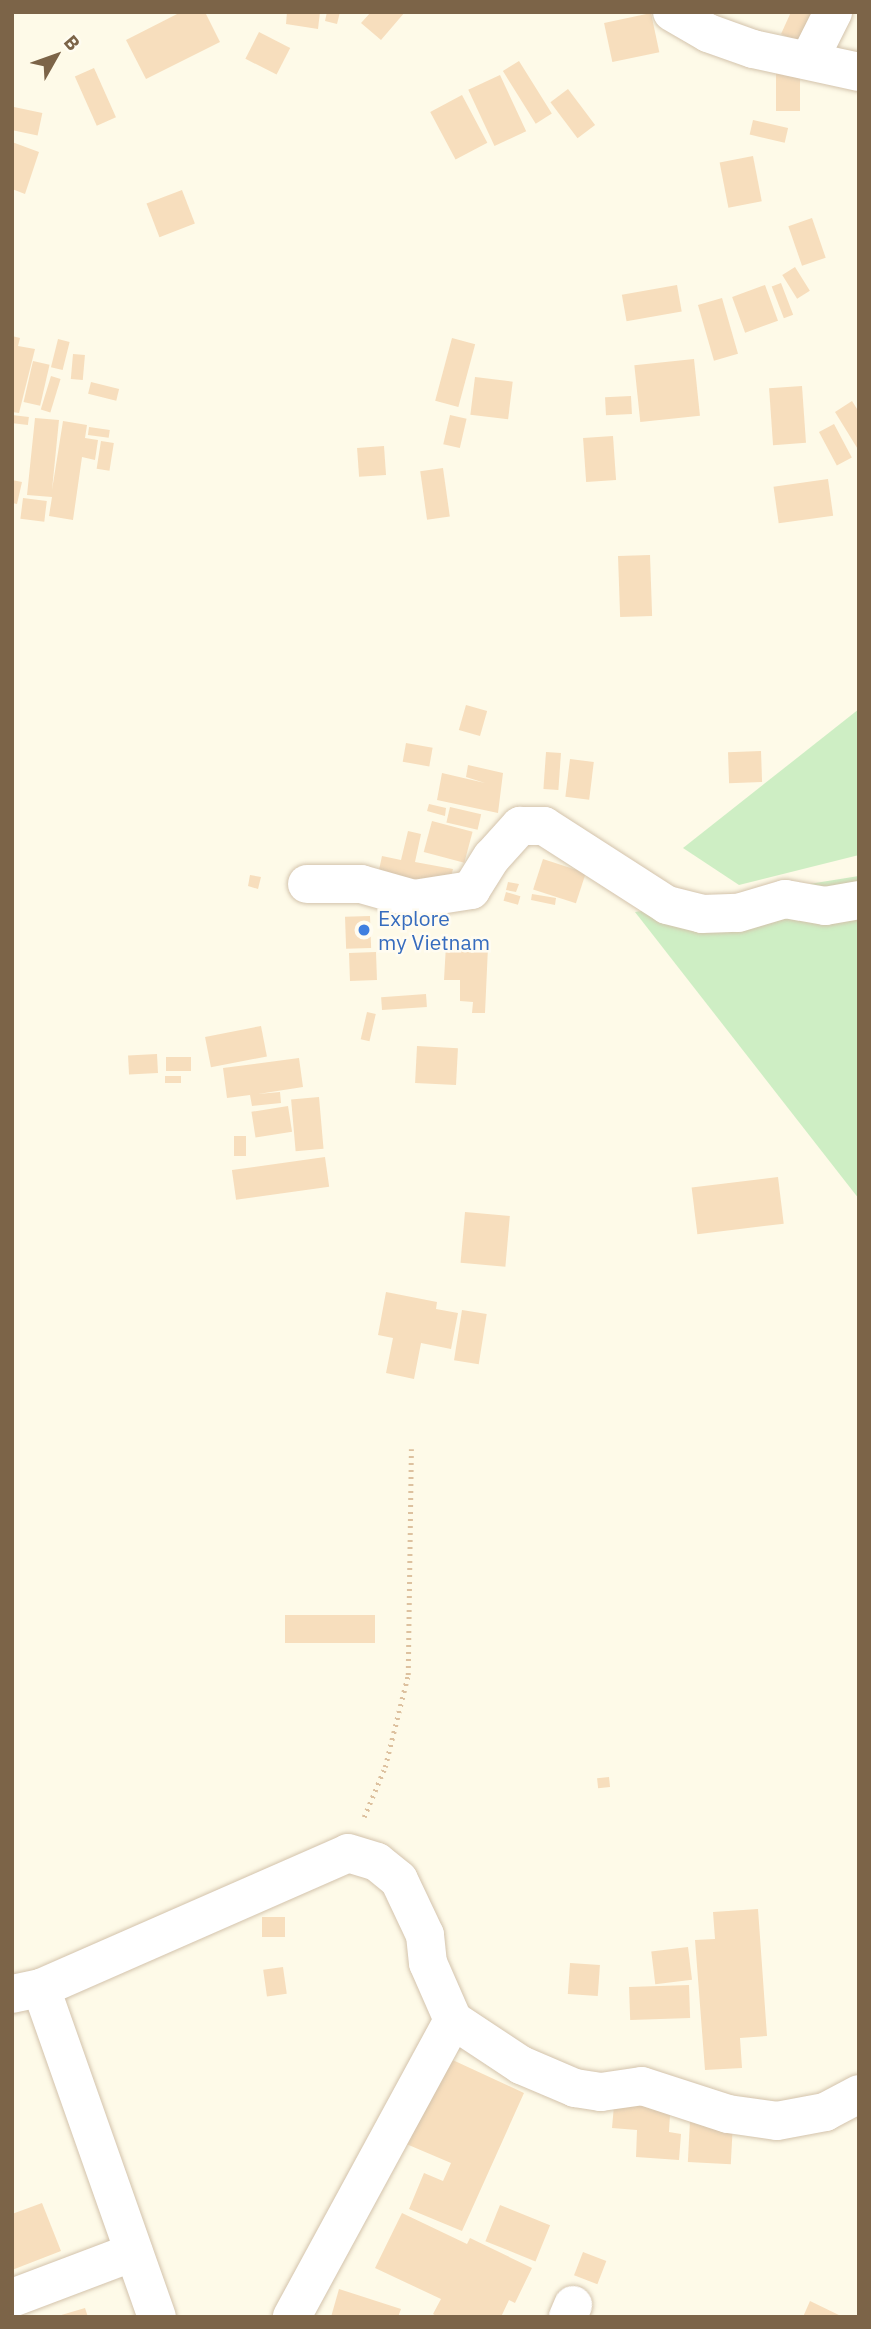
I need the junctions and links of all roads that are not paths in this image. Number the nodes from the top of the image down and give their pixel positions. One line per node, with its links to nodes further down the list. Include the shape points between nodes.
1 (672, 12): 3 (street, via 708,33)
2 (833, 12): 3 (street)
3 (808, 60): 4 (street)
4 (859, 72)
5 (307, 884): 6 (street, via 361,884 414,899 471,890 520,826 544,826 667,905 702,914 738,913 785,899 825,906)
6 (859, 900)
7 (26, 1991): 8 (street, via 348,1853 377,1862 399,1880 425,1935 428,1963); 10 (street)
8 (453, 2020): 9 (street, via 521,2065 575,2088 601,2092 642,2087 728,2114 777,2121 825,2112); 13 (street)
9 (859, 2094)
10 (134, 2252): 11 (street); 12 (street)
11 (12, 2298)
12 (156, 2317)
13 (292, 2317)

